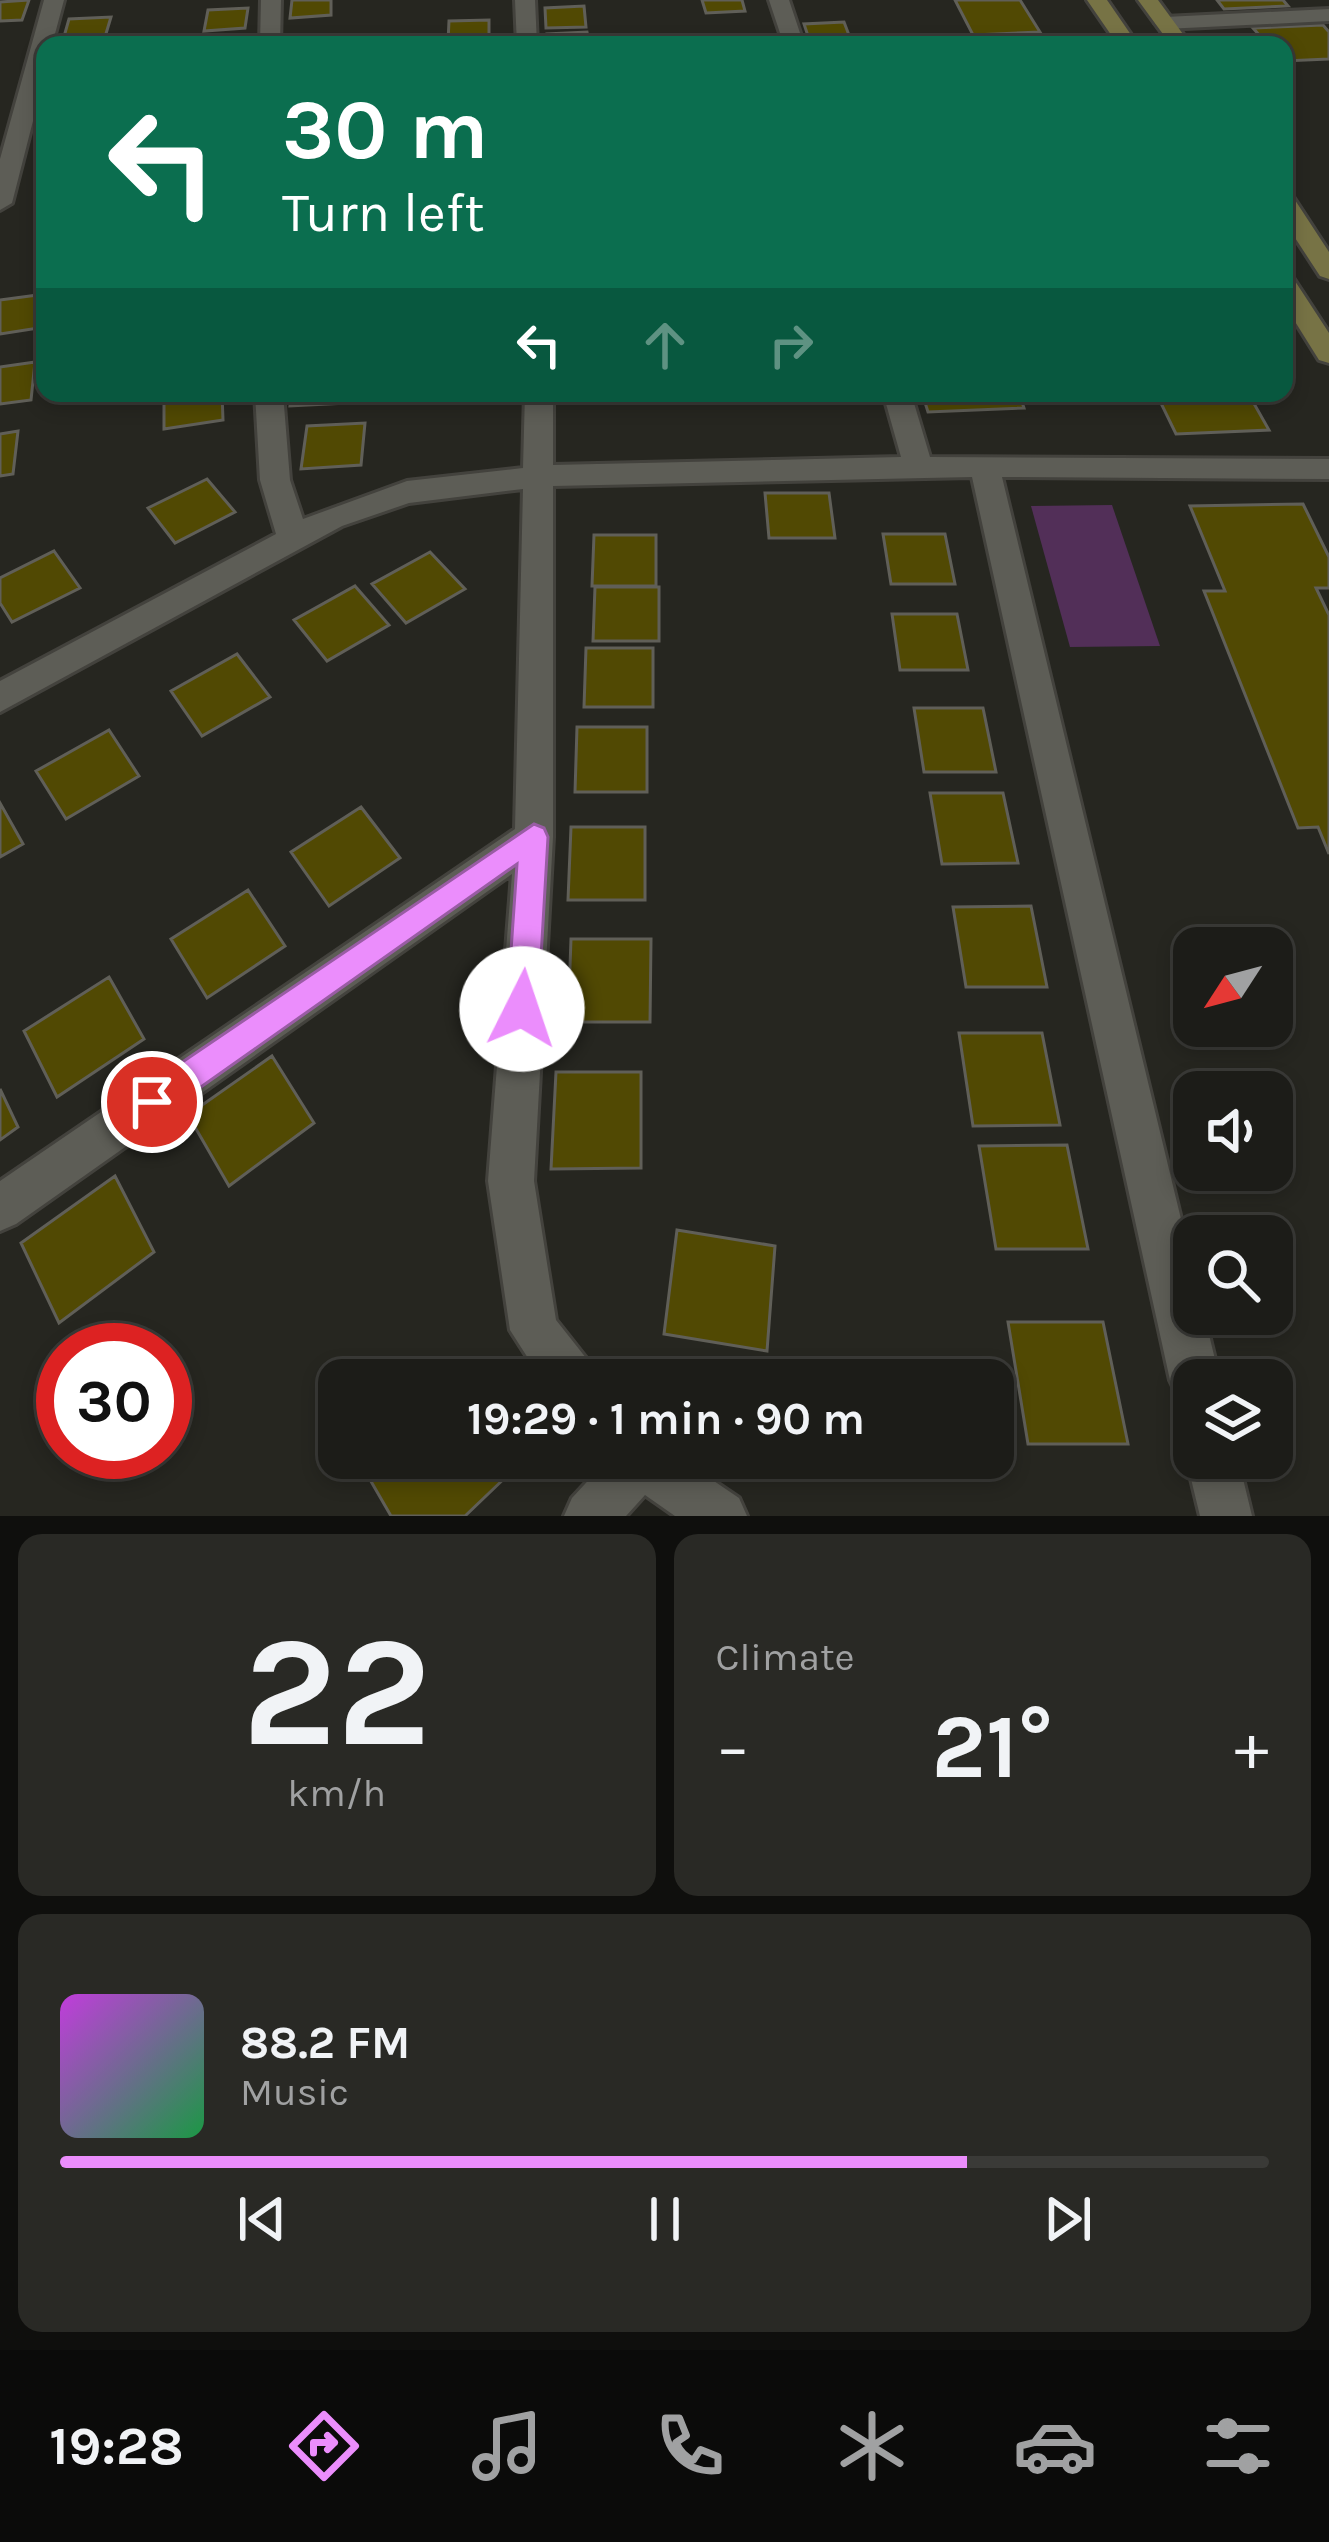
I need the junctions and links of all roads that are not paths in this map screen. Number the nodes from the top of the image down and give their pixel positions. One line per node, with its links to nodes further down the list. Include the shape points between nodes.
1 (54, 0): 9 (street)
2 (271, 0): 10 (street)
3 (525, 0): 11 (street)
4 (779, 0): 12 (street)
5 (1097, 0): 13 (main road)
6 (1148, 0): 8 (main road)
7 (1329, 15): 8 (street)
8 (1165, 23): 14 (main road)
9 (45, 36)
10 (270, 36)
11 (527, 36)
12 (791, 36)
13 (1122, 36)
14 (1174, 36)
15 (36, 75): 16 (street)
16 (14, 166): 17 (street)
17 (0, 202)
18 (1293, 216): 19 (main road)
19 (1329, 271)
20 (1293, 298): 21 (main road)
21 (1329, 354)
22 (270, 402): 29 (street, via 275,480)
23 (539, 402): 28 (street)
24 (900, 402): 27 (street)
25 (985, 466): 26 (street); 27 (street); 34 (street)
26 (1329, 469)
27 (919, 470): 28 (street)
28 (542, 476): 29 (street, via 407,493); 31 (street)
29 (293, 538): 30 (street)
30 (0, 698)
31 (534, 837): 32 (street); 33 (street, via 511,1181 534,1330)
32 (0, 1208)
33 (557, 1359)
34 (1190, 1359)
35 (622, 1479): 38 (street)
36 (664, 1479): 39 (street)
37 (1218, 1479): 40 (street)
38 (590, 1516)
39 (721, 1516)
40 (1226, 1516)

